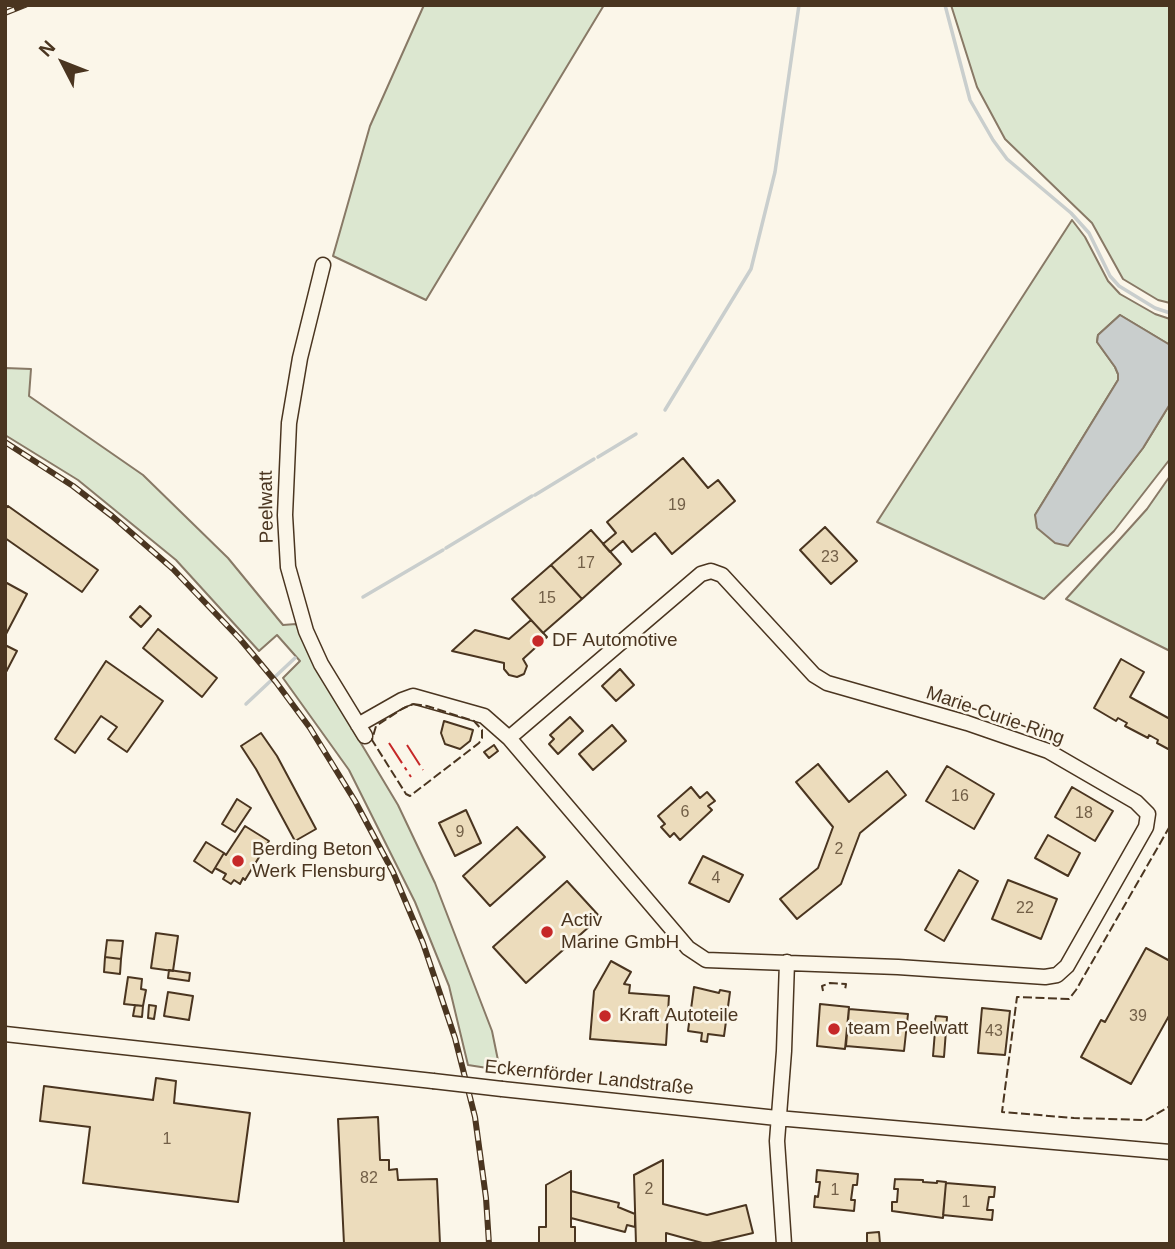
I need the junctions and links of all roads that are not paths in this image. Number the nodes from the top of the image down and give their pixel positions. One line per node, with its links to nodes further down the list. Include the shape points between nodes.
1 (323, 265): 2 (street, Peelwatt, via 289,423 288,567 306,631)
2 (361, 730): 3 (street, Marie-Curie-Ring, via 413,696 484,716)
3 (509, 738): 4 (street, Marie-Curie-Ring, via 688,948 706,960); 4 (street, Marie-Curie-Ring, via 701,574 711,571 722,575 814,675 827,683 1048,751 1136,802 1148,814 1146,827 1068,967 1057,975)
4 (787, 962): 6 (street)
5 (5, 1034): 6 (street, Eckernförder Landstraße, bridge)
6 (778, 1118): 7 (street, Eckernförder Landstraße); 8 (street)
7 (1166, 1149)
8 (784, 1244)

